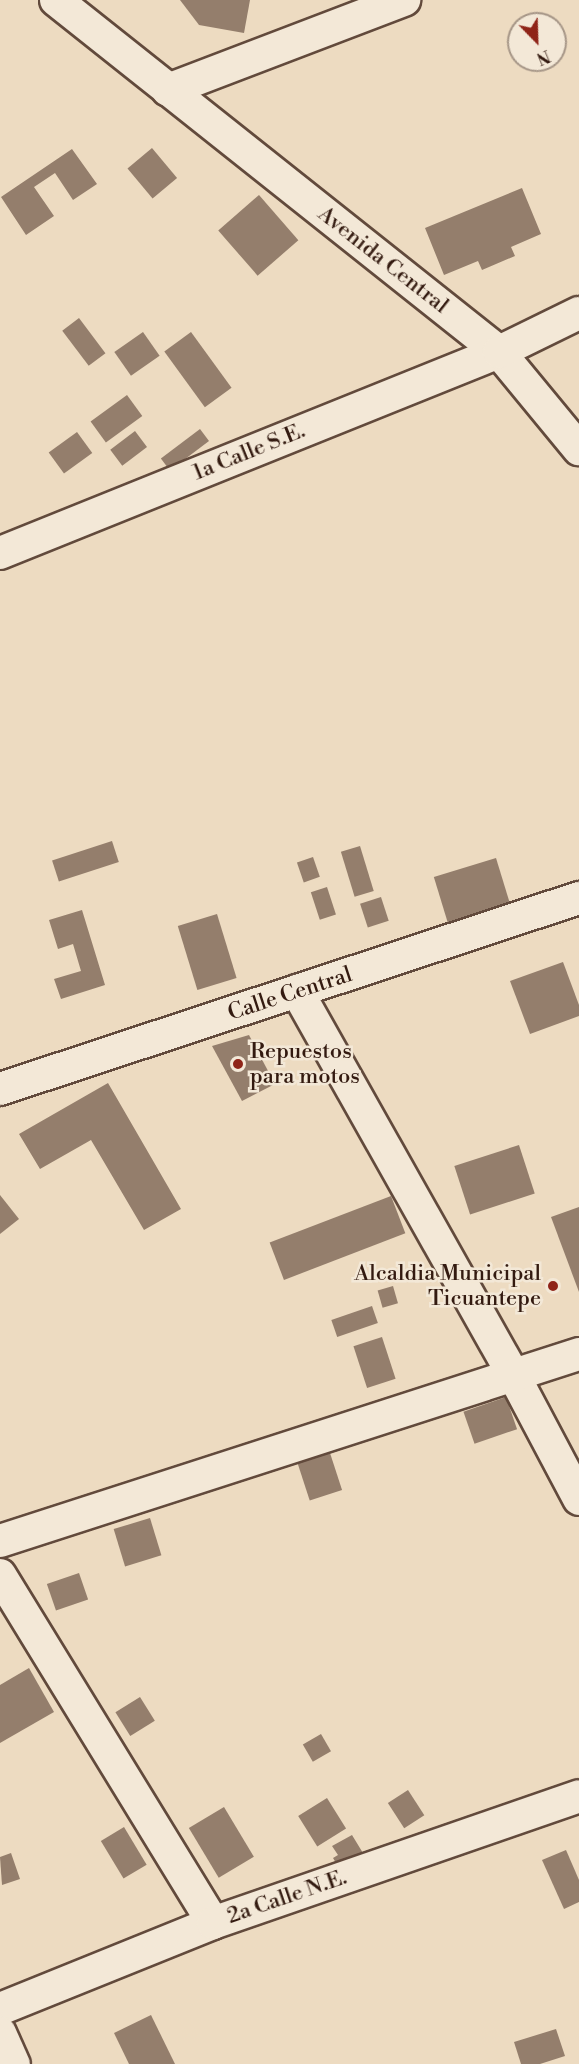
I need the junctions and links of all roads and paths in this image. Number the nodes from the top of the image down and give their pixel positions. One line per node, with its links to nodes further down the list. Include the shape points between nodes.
1 (56, 0): 3 (street, Avenida Central)
2 (404, 0): 3 (street)
3 (168, 90): 5 (street, Avenida Central)
4 (579, 313): 5 (street, 1a Calle S.E.)
5 (499, 351): 6 (street, Avenida Central); 7 (street, 1a Calle S.E.)
6 (579, 449)
7 (0, 553)
8 (579, 898): 9 (street, Calle Central)
9 (297, 991): 10 (street, Calle Central); 12 (street)
10 (0, 1089)
11 (579, 1354): 12 (street)
12 (514, 1376): 13 (street); 14 (street)
13 (579, 1499)
14 (0, 1541)
15 (0, 1575): 17 (street)
16 (579, 1796): 17 (street, 2a Calle N.E.)
17 (213, 1923): 18 (street, 2a Calle N.E.)
18 (0, 2009)
19 (0, 2033): 20 (street)
20 (14, 2064)

